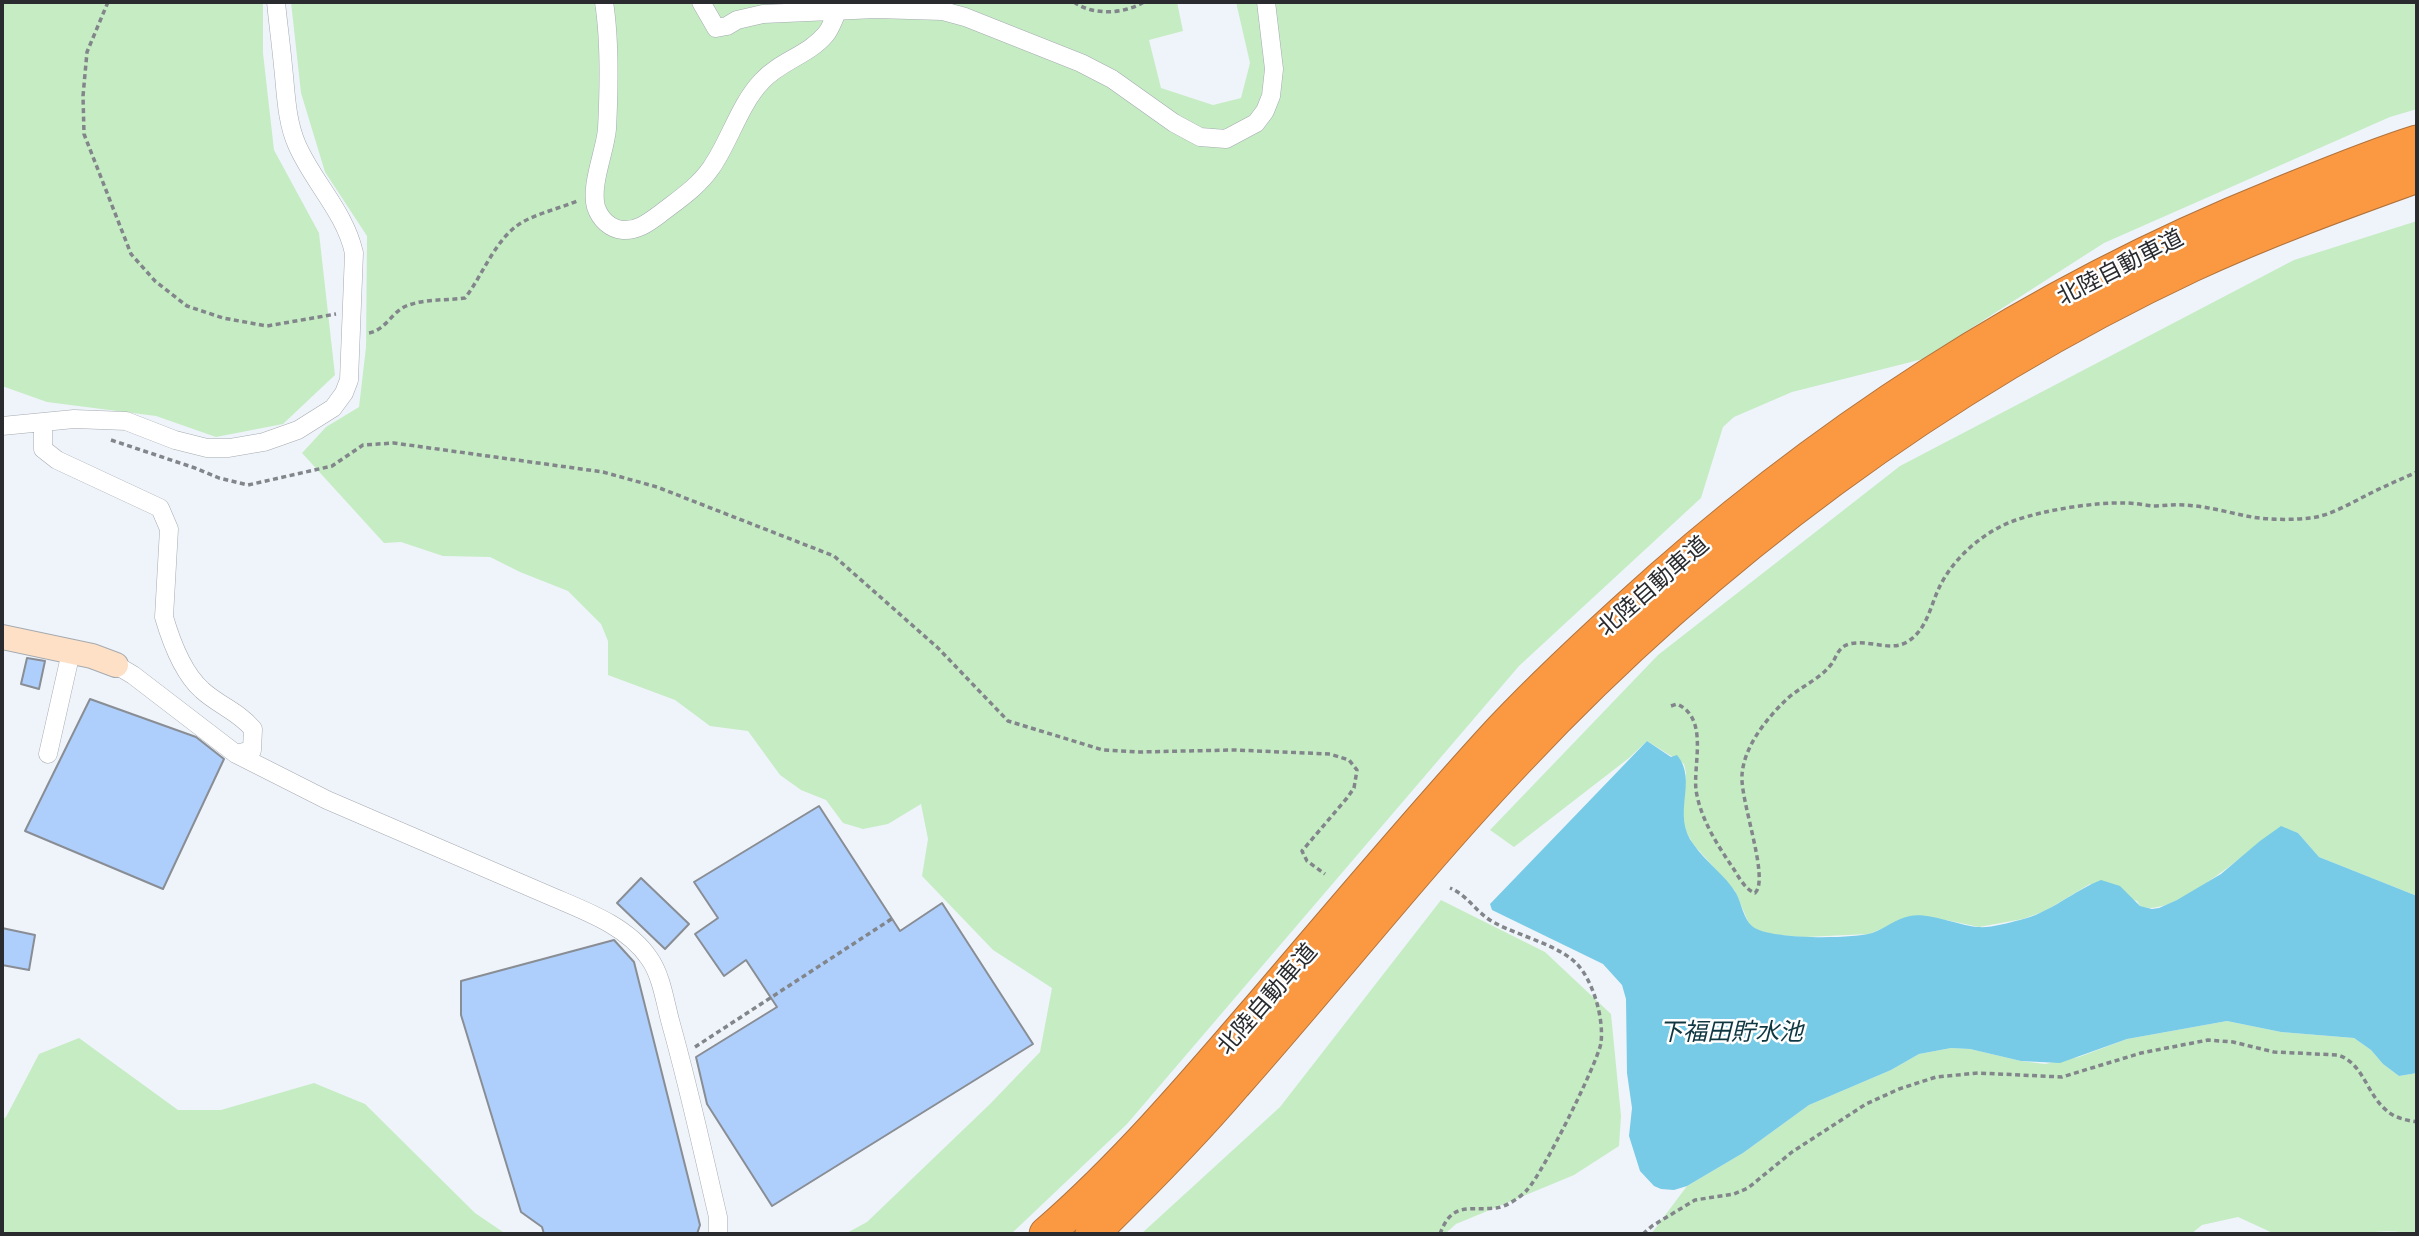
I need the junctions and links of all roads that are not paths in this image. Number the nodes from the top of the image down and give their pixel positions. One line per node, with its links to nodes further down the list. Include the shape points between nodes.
1 (276, 2): 8 (street, via 287,112 295,141 332,202 354,253 349,380 344,393 333,408 298,430 229,448 175,440 126,421)
2 (604, 2): 5 (street, via 607,130 595,194 603,221 614,228 635,229 700,181 760,82 826,34)
3 (701, 2): 5 (street, via 716,28 764,14)
4 (1266, 2): 5 (street, via 1274,69 1271,96 1256,123 1226,139 1200,137 1081,63 965,17 943,11)
5 (838, 10)
6 (2417, 142): 16 (highway, 北陸自動車道, via 2163,243 2073,290 1902,392 1744,508 1657,580 1493,738 1208,1067 1131,1152)
7 (2417, 176): 17 (highway, 北陸自動車道, via 2205,260 2094,315 1923,416 1766,531 1631,647 1519,757 1234,1086)
8 (43, 422): 9 (street); 14 (street, via 43,449 50,455 160,508 169,529 164,617 168,630 201,690 243,716 254,729 252,750)
9 (2, 426)
10 (2, 636): 11 (street)
11 (71, 652): 12 (street); 13 (street)
12 (116, 665): 14 (street)
13 (48, 754)
14 (236, 754): 15 (street, via 327,800 592,914 625,933 650,959 658,977 718,1217)
15 (718, 1234)
16 (1046, 1234)
17 (1092, 1234)

